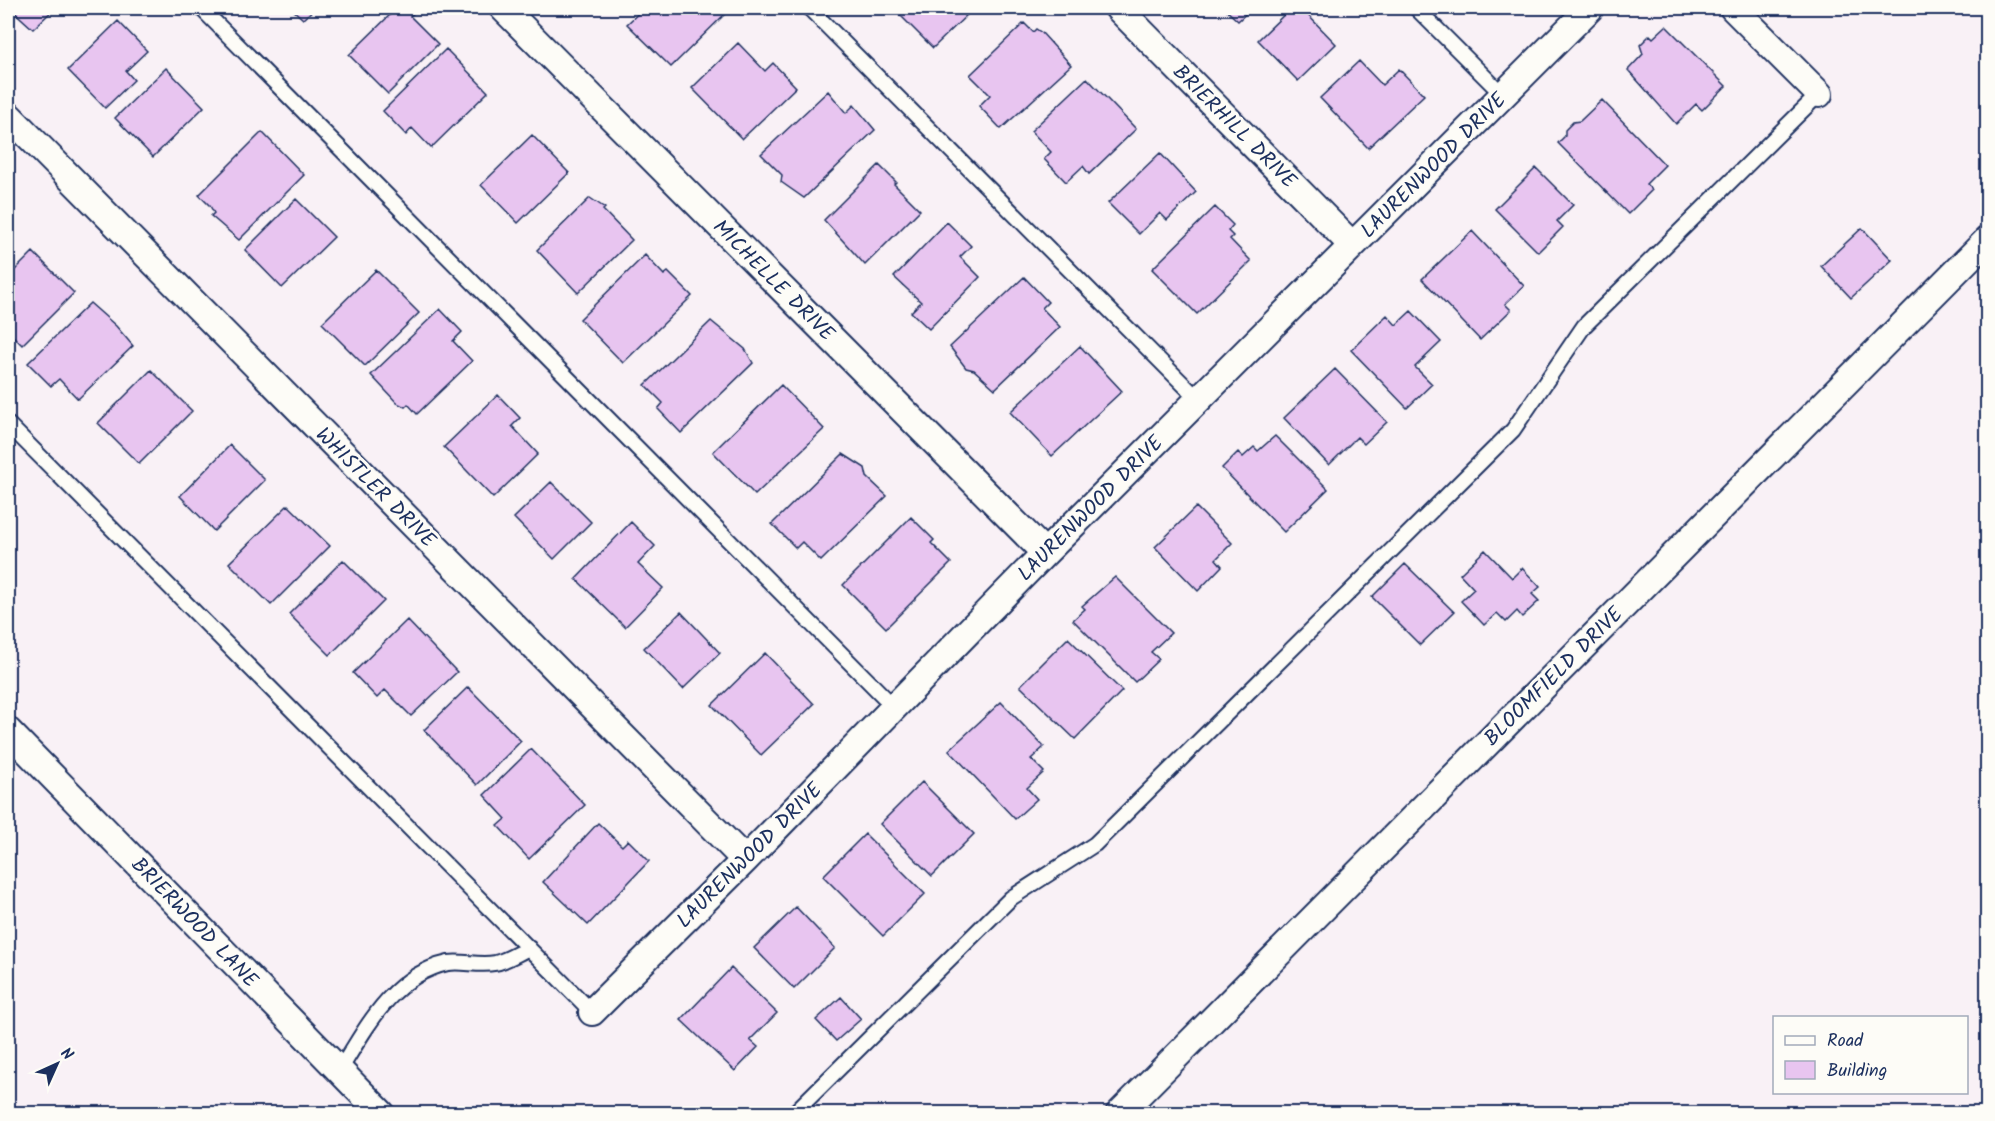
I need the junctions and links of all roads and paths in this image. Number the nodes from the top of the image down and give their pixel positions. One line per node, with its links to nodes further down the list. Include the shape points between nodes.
1 (201, 8): 16 (lane)
2 (504, 8): 15 (street, MICHELLE DRIVE)
3 (809, 8): 13 (lane)
4 (1118, 8): 12 (street, BRIERHILL DRIVE)
5 (1416, 8): 9 (lane)
6 (1590, 8): 9 (street, LAURENWOOD DRIVE)
7 (1733, 8): 8 (street)
8 (1819, 94): 23 (lane, via 1584,326 1513,430 1496,447 1095,844 1011,898)
9 (1503, 95): 12 (street, LAURENWOOD DRIVE)
10 (8, 115): 18 (street, WHISTLER DRIVE)
11 (1988, 239): 24 (street, BLOOMFIELD DRIVE)
12 (1352, 245): 13 (street, LAURENWOOD DRIVE)
13 (1198, 399): 15 (street, LAURENWOOD DRIVE)
14 (8, 423): 19 (lane)
15 (1045, 553): 16 (street, LAURENWOOD DRIVE)
16 (894, 707): 18 (street, LAURENWOOD DRIVE)
17 (8, 731): 21 (street, BRIERWOOD LANE)
18 (745, 860): 20 (street, LAURENWOOD DRIVE)
19 (529, 948): 20 (lane); 21 (lane, via 495,963 450,963 418,974 392,994 373,1017)
20 (592, 1012)
21 (339, 1070): 22 (street, BRIERWOOD LANE)
22 (382, 1113)
23 (794, 1113)
24 (1119, 1113)

